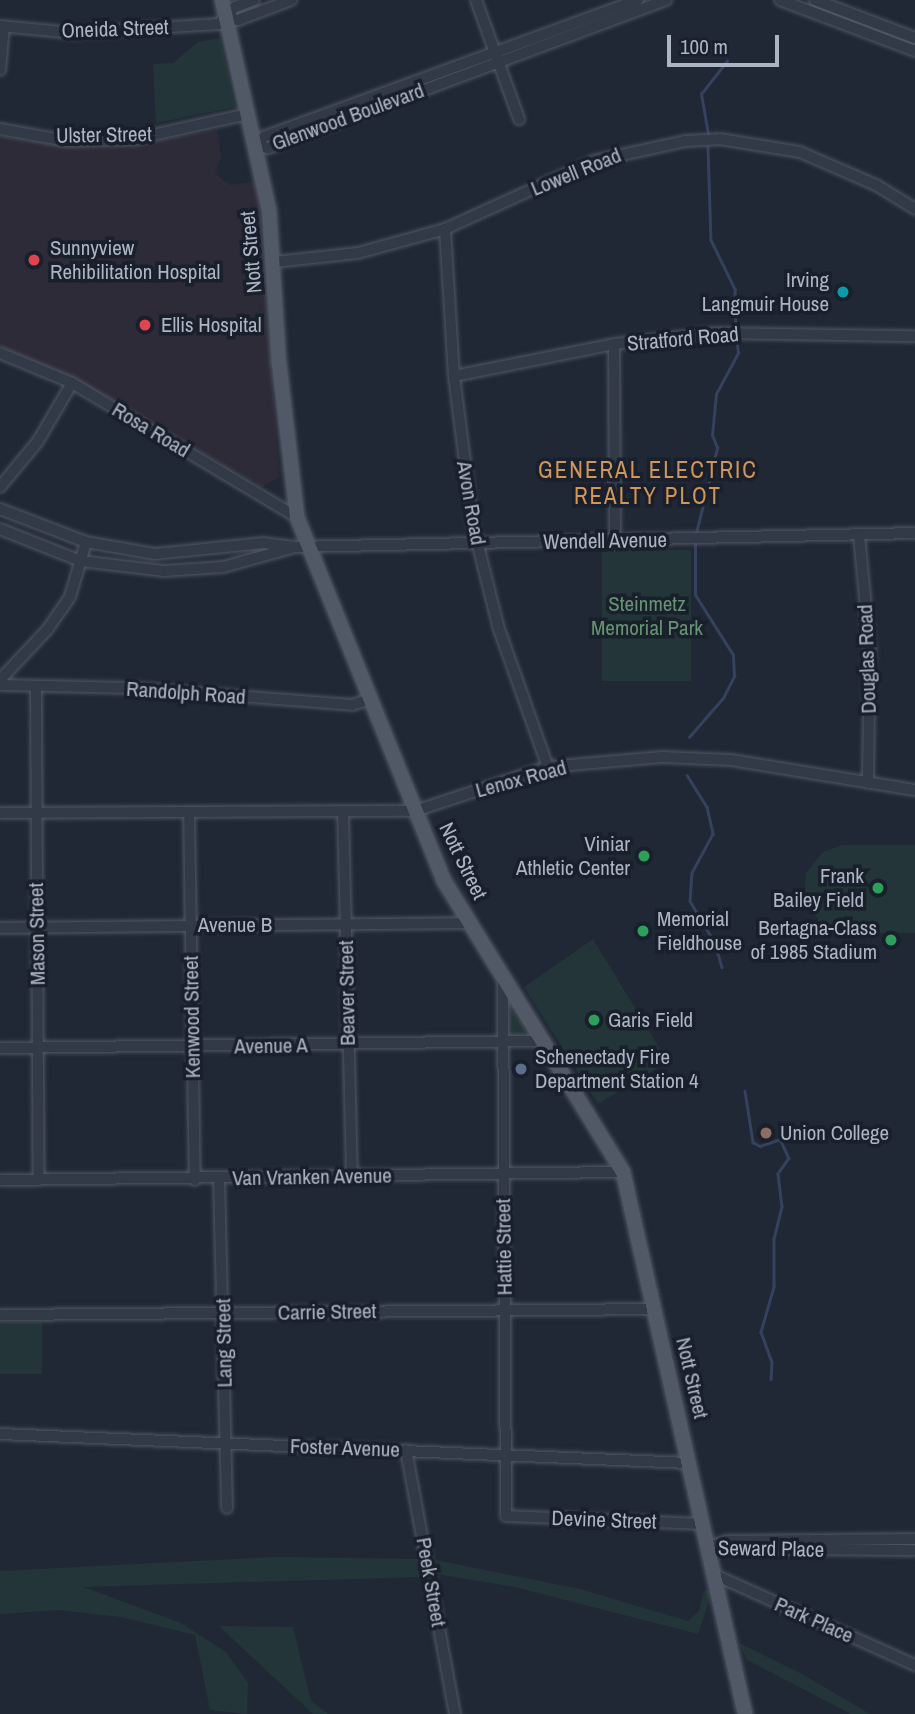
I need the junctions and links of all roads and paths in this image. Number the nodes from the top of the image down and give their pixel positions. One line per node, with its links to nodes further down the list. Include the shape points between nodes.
1 (222, 0): 9 (main road, Nott Street)
2 (254, 0): 9 (street, via 235,7)
3 (291, 0): 9 (street, via 238,20)
4 (476, 0): 13 (street)
5 (638, 0): 13 (street, Glenwood Boulevard)
6 (666, 0): 13 (street, Glenwood Boulevard)
7 (780, 0): 12 (street)
8 (815, 0): 11 (street)
9 (226, 17): 10 (street, Oneida Street, via 219,24 74,33); 15 (main road, Nott Street)
10 (2, 26): 14 (street)
11 (915, 38)
12 (915, 51)
13 (497, 57): 16 (street); 18 (street, Glenwood Boulevard, via 264,137)
14 (0, 70)
15 (248, 114): 17 (street, Ulster Street, via 135,139 67,141); 18 (main road, Nott Street)
16 (519, 119)
17 (0, 129)
18 (256, 146): 21 (main road, Nott Street)
19 (915, 209): 20 (street, Lowell Road, via 876,185 800,152 720,139 685,141 594,161)
20 (445, 229): 21 (street, Lowell Road, via 358,253); 25 (street, Avon Road)
21 (275, 262): 29 (main road, Nott Street, via 279,363)
22 (915, 336): 23 (street, Stratford Road, via 716,333)
23 (614, 344): 25 (street, Stratford Road); 33 (street)
24 (0, 353): 26 (street, Rosa Road)
25 (454, 376): 35 (street, Avon Road, via 463,465)
26 (72, 383): 27 (street, via 38,441); 29 (street, Rosa Road)
27 (0, 487)
28 (0, 509): 34 (street, Wendell Avenue)
29 (297, 517): 36 (main road, Nott Street)
30 (0, 529): 37 (street, Wendell Avenue)
31 (915, 533): 32 (street, Wendell Avenue)
32 (859, 535): 33 (street, Wendell Avenue); 42 (street, Douglas Road, via 870,649)
33 (615, 541): 35 (street, Wendell Avenue)
34 (86, 542): 36 (street, Wendell Avenue, via 155,554 263,542); 37 (street)
35 (478, 543): 36 (street, Wendell Avenue); 41 (street, Avon Road, via 499,629)
36 (302, 546): 37 (street, Wendell Avenue, via 264,559 197,571); 40 (main road, Nott Street)
37 (80, 561): 38 (street, via 70,597 40,639)
38 (0, 682): 39 (street, Randolph Road)
39 (36, 688): 40 (street, Randolph Road, via 133,688 352,705); 46 (street, Mason Street)
40 (370, 699): 45 (main road, Nott Street)
41 (548, 767): 42 (street, Lenox Road, via 662,757 734,761); 45 (street, Lenox Road)
42 (868, 783): 43 (street, Lenox Road)
43 (915, 790)
44 (343, 811): 45 (street, Lenox Road); 47 (street, Lenox Road); 50 (street, Beaver Street)
45 (415, 811): 49 (main road, Nott Street, via 444,881)
46 (35, 812): 47 (street, Lenox Road); 48 (street, Lenox Road); 52 (street, Mason Street)
47 (189, 812): 51 (street, Kenwood Street)
48 (0, 813)
49 (470, 923): 50 (street, Avenue B); 54 (main road, Nott Street)
50 (346, 924): 51 (street, Avenue B); 57 (street, Beaver Street)
51 (191, 925): 52 (street, Avenue B); 58 (street, Kenwood Street)
52 (37, 927): 53 (street, Avenue B); 60 (street, Mason Street)
53 (0, 928)
54 (503, 978): 55 (main road, Nott Street); 56 (street, Hattie Street)
55 (542, 1041): 56 (street, Avenue A); 61 (main road, Nott Street)
56 (503, 1042): 57 (street, Avenue A); 62 (street, Hattie Street)
57 (349, 1045): 58 (street, Avenue A); 63 (street, Beaver Street)
58 (193, 1047): 60 (street, Avenue A); 67 (street, Kenwood Street)
59 (0, 1048): 60 (street, Avenue A)
60 (39, 1048): 66 (street, Mason Street)
61 (623, 1172): 62 (street, Van Vranken Avenue); 68 (main road, Nott Street)
62 (503, 1173): 63 (street, Van Vranken Avenue); 69 (street, Hattie Street)
63 (352, 1175): 64 (street, Van Vranken Avenue)
64 (219, 1179): 67 (street, Van Vranken Avenue); 70 (street, Lang Street)
65 (0, 1180): 66 (street, Van Vranken Avenue)
66 (39, 1180): 67 (street, Van Vranken Avenue)
67 (195, 1180)
68 (655, 1309): 69 (street, Carrie Street); 76 (main road, Nott Street)
69 (504, 1310): 70 (street, Carrie Street); 75 (street, Hattie Street)
70 (224, 1313): 71 (street, Carrie Street); 73 (street, Lang Street)
71 (0, 1315)
72 (0, 1434): 73 (street, Foster Avenue)
73 (225, 1444): 74 (street, Foster Avenue); 77 (street, Lang Street)
74 (406, 1450): 75 (street, Foster Avenue); 85 (street, Peek Street)
75 (503, 1455): 76 (street, Foster Avenue); 78 (street, Hattie Street)
76 (690, 1463): 79 (main road, Nott Street)
77 (227, 1508)
78 (506, 1516): 79 (street, Devine Street)
79 (703, 1524): 81 (main road, Nott Street)
80 (915, 1539): 81 (street, Seward Place, via 726,1541)
81 (708, 1548): 82 (street, Seward Place); 83 (main road, Nott Street)
82 (915, 1550)
83 (713, 1574): 84 (street, Park Place); 86 (main road, Nott Street)
84 (915, 1665)
85 (455, 1714)
86 (745, 1714)

